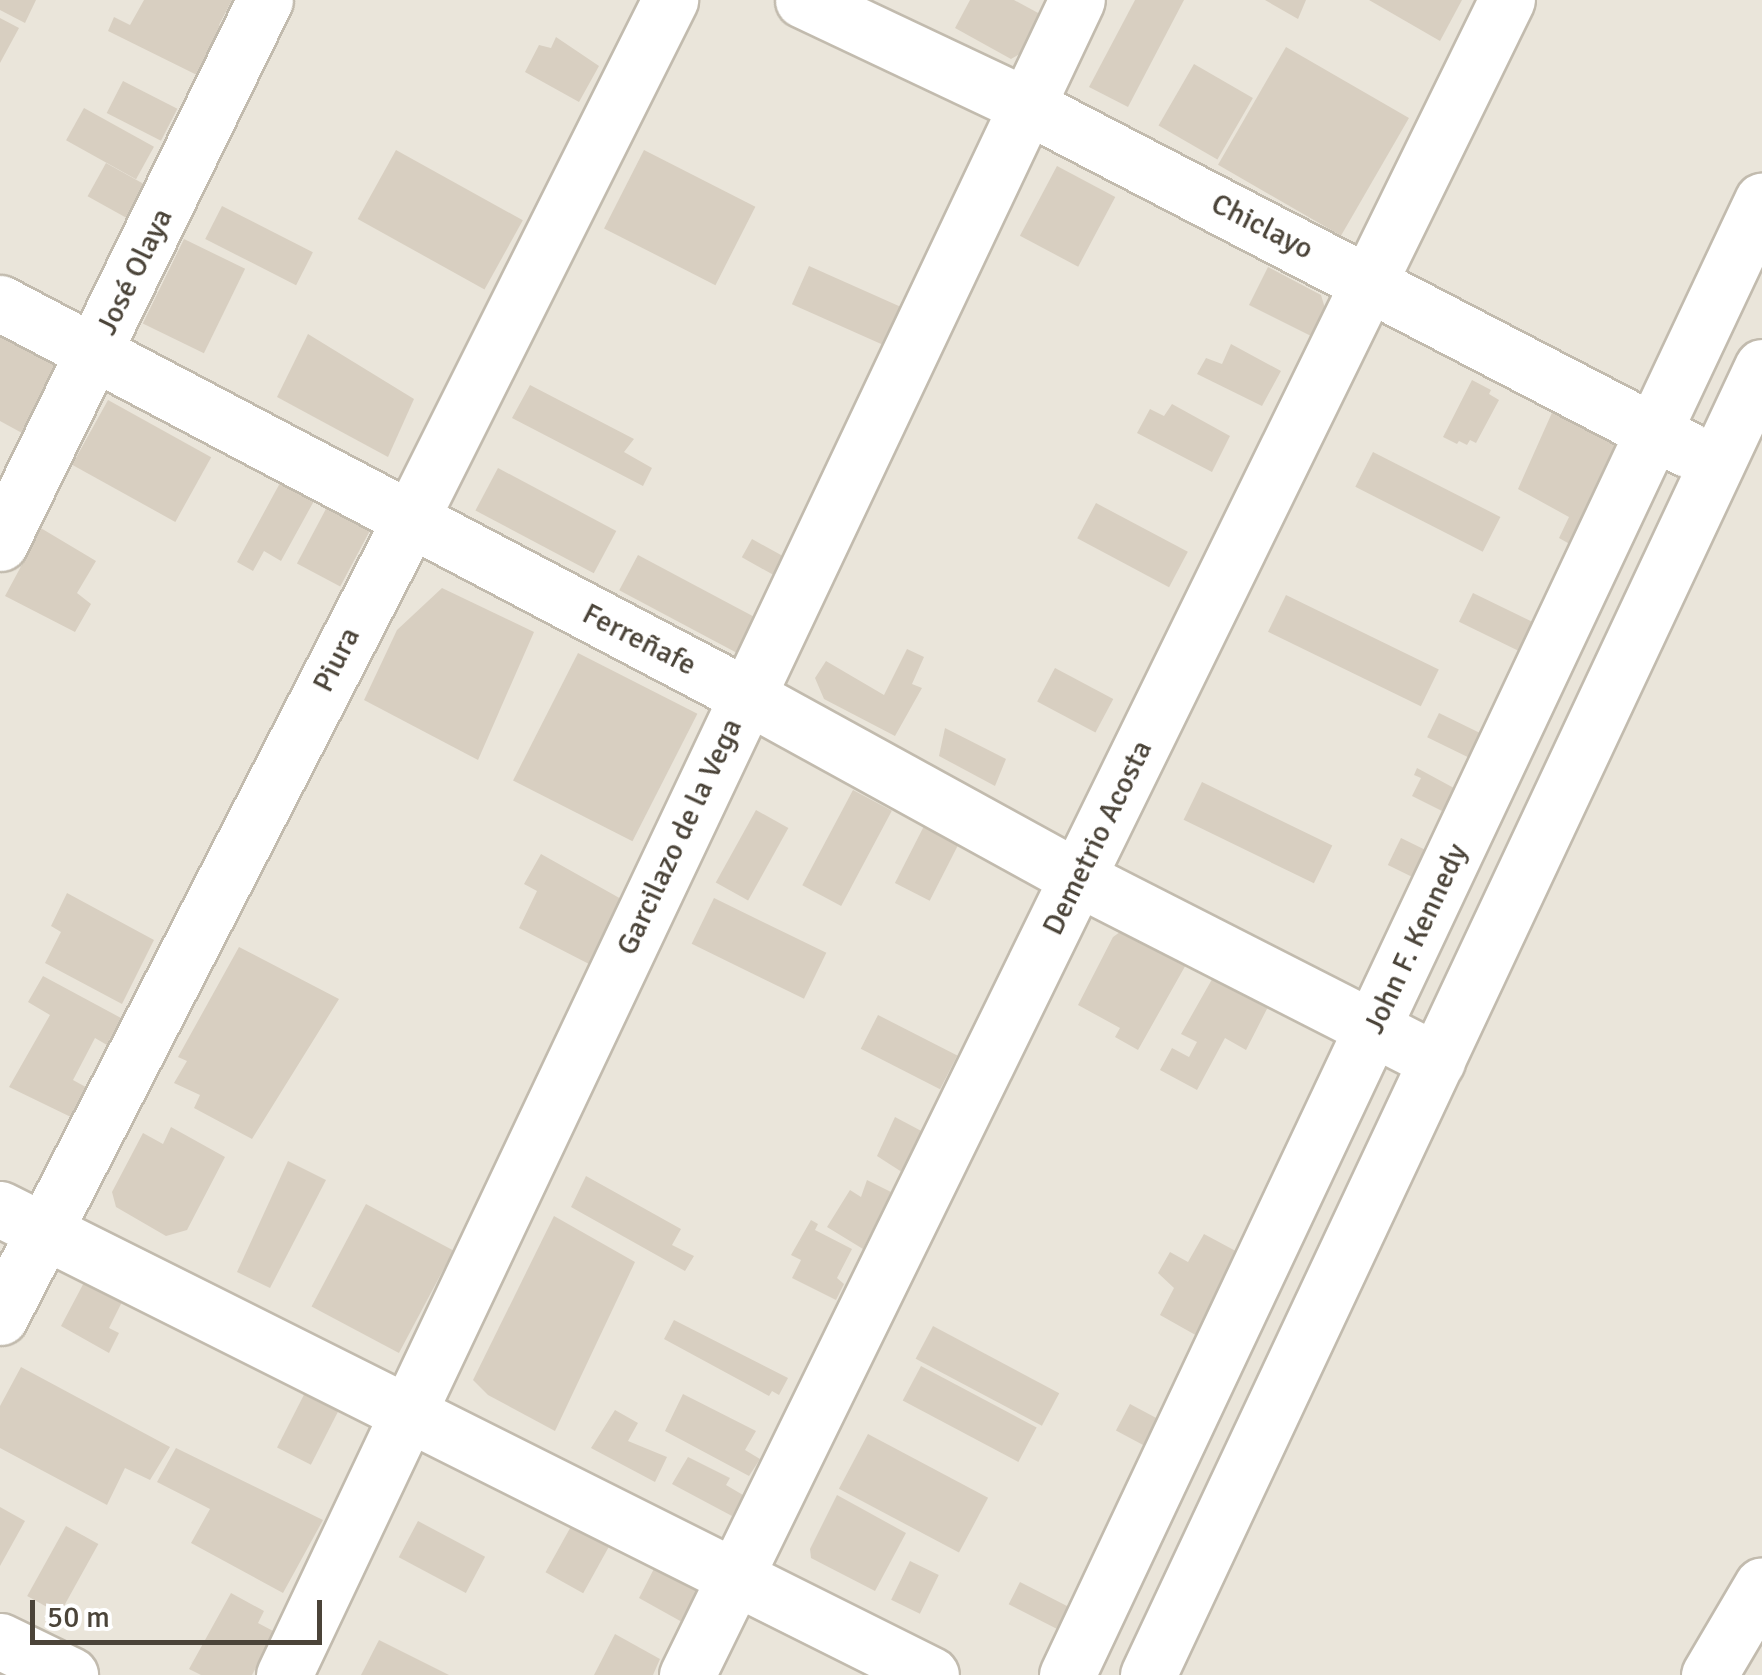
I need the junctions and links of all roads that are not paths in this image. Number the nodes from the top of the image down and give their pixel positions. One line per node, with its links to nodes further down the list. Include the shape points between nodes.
1 (265, 0): 10 (street, José Olaya)
2 (670, 0): 14 (street, Piura)
3 (803, 0): 6 (street, Chiclayo)
4 (1077, 0): 6 (street, Garcilazo de la Vega)
5 (1507, 0): 8 (street, Demetrio Acosta)
6 (1027, 106): 8 (street, Chiclayo); 16 (street, Garcilazo de la Vega)
7 (1762, 201): 12 (street, John F. Kennedy)
8 (1372, 284): 12 (street, Chiclayo); 17 (street, Demetrio Acosta)
9 (0, 304): 10 (street, Ferreñafe)
10 (94, 357): 14 (street, Ferreñafe); 15 (street, José Olaya)
11 (1762, 367): 13 (street)
12 (1656, 433): 13 (street, Chiclayo); 18 (street, John F. Kennedy)
13 (1717, 464): 19 (street)
14 (409, 522): 16 (street, Ferreñafe); 20 (street, Piura)
15 (0, 543)
16 (747, 696): 17 (street, Ferreñafe); 22 (street, Garcilazo de la Vega)
17 (1078, 878): 18 (street, Ferreñafe); 23 (street, Demetrio Acosta)
18 (1374, 1030): 19 (street, Ferreñafe); 30 (street, John F. Kennedy)
19 (1436, 1061): 31 (street)
20 (21, 1220): 21 (street, Piura); 22 (street)
21 (0, 1317)
22 (406, 1413): 23 (street); 27 (street, Garcilazo de la Vega)
23 (734, 1576): 28 (street, Demetrio Acosta); 29 (street)
24 (1762, 1586): 32 (street)
25 (0, 1641): 26 (street)
26 (70, 1675)
27 (284, 1675)
28 (687, 1675)
29 (931, 1675)
30 (1067, 1675)
31 (1148, 1675)
32 (1709, 1675)

